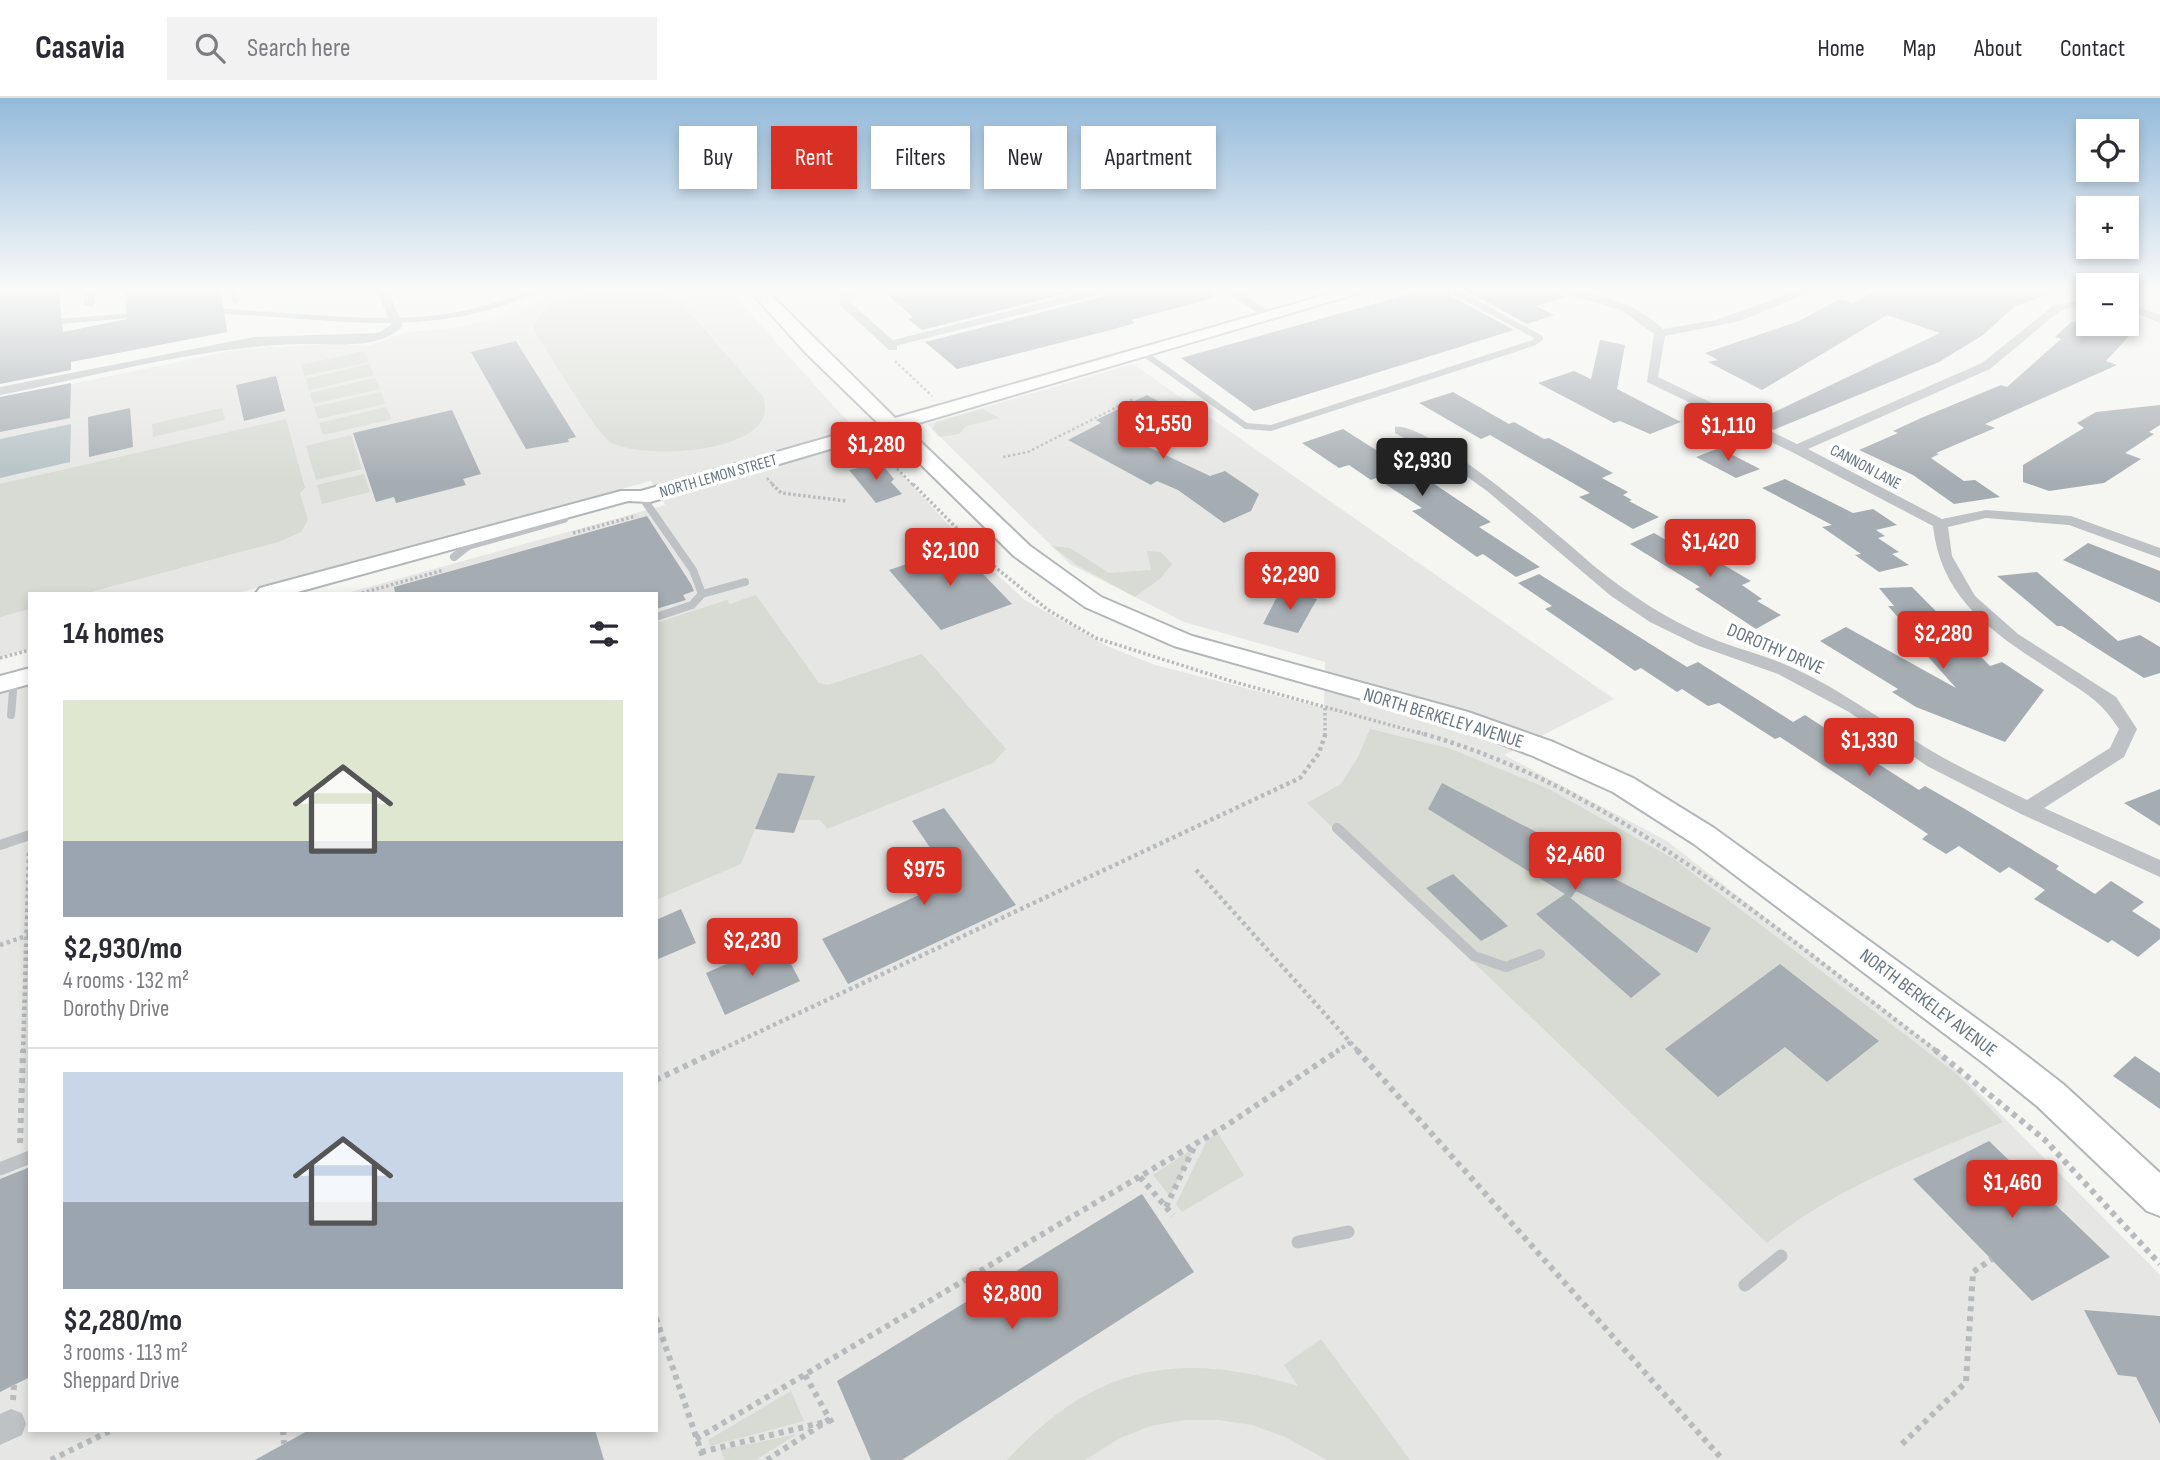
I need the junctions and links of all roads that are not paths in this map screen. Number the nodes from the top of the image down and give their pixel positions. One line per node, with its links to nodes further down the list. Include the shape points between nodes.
1 (185, 355): 8 (street)
2 (818, 355): 9 (street, NORTH BERKELEY AVENUE)
3 (1133, 355): 9 (street, NORTH LEMON STREET)
4 (1146, 355): 5 (lane, via 1246,426 1271,428)
5 (1497, 355)
6 (1656, 355): 11 (street, CANNON LANE, via 1651,379)
7 (2000, 355): 11 (street, via 1986,366)
8 (0, 391)
9 (892, 424): 12 (street, NORTH LEMON STREET); 33 (street, NORTH BERKELEY AVENUE, via 1022,551 1118,614 1214,651 1459,718 1623,785 1704,836 1998,1054 2050,1095)
10 (1400, 430): 25 (street, DOROTHY DRIVE, via 1492,488 1617,593 1656,618 1705,642 1784,670 1856,708 1934,761)
11 (1797, 449): 14 (street, CANNON LANE)
12 (642, 497): 13 (street, NORTH LEMON STREET, via 628,495); 16 (street, NORTH LEMON STREET, via 634,506); 20 (lane, via 693,570)
13 (564, 512): 16 (lane, via 564,519 468,546); 18 (street, NORTH LEMON STREET)
14 (1940, 524): 15 (street, via 1986,514 2071,521); 25 (street, via 1944,556 1969,599 2012,638 2110,701 2128,729 2117,752)
15 (2160, 552)
16 (454, 557): 19 (street, NORTH LEMON STREET)
17 (745, 582): 20 (lane)
18 (272, 592)
19 (328, 592)
20 (702, 594): 21 (lane, via 692,606)
21 (658, 616)
22 (28, 661): 23 (street)
23 (11, 677): 24 (lane)
24 (11, 715)
25 (2028, 809): 29 (street, DOROTHY DRIVE)
26 (1337, 828): 30 (lane, via 1474,956 1506,967)
27 (27, 836): 28 (lane)
28 (0, 845)
29 (2160, 869)
30 (1540, 954)
31 (24, 1159): 32 (lane)
32 (0, 1169)
33 (2160, 1198)
34 (1348, 1232): 35 (lane)
35 (1297, 1242)
36 (1781, 1256): 37 (lane)
37 (1745, 1285)

